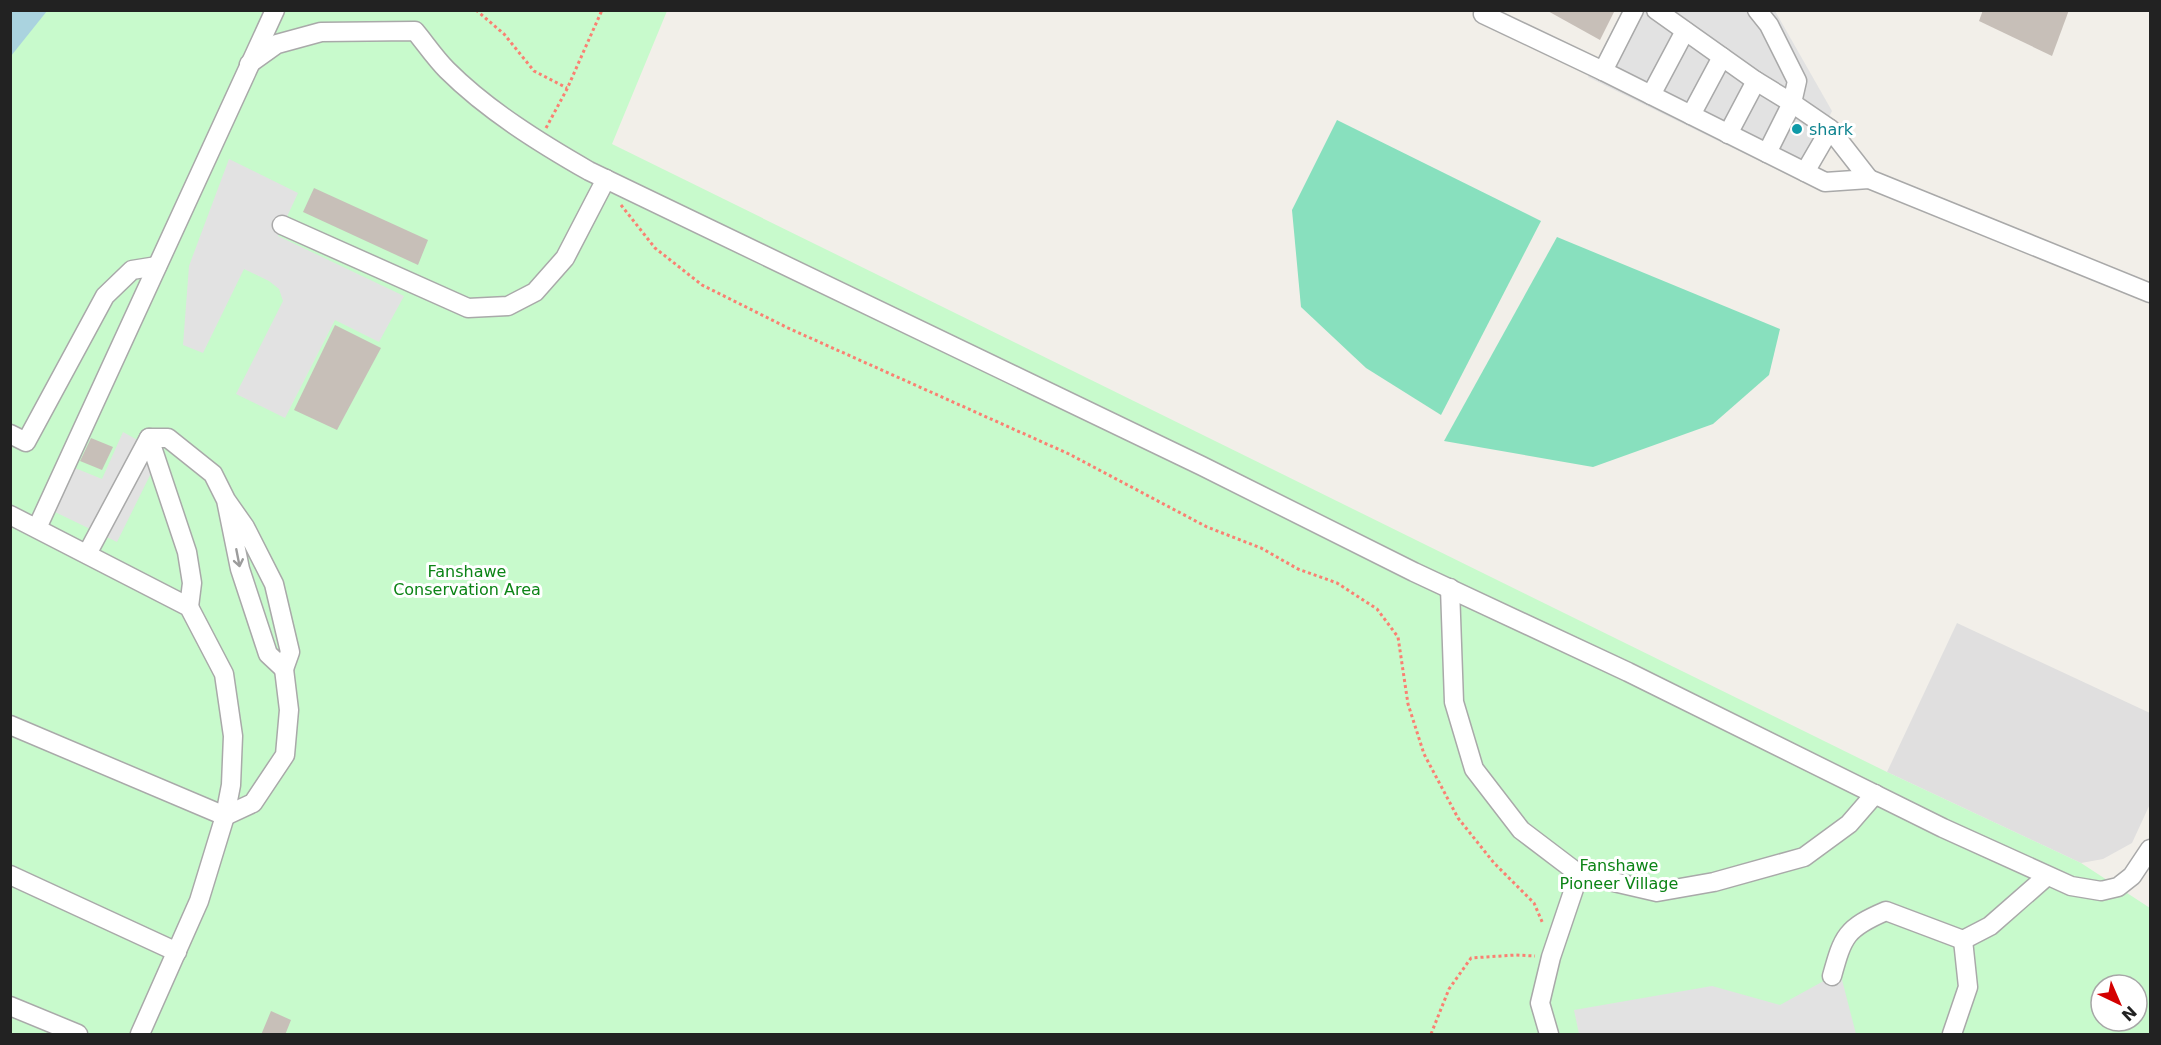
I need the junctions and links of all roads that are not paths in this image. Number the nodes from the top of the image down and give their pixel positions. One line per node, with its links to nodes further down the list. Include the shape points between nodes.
1 (274, 10): 8 (street)
2 (1634, 10): 9 (street)
3 (1656, 10): 6 (street)
4 (1757, 10): 12 (street, via 1797,81)
5 (1482, 14): 9 (street)
6 (1685, 31): 7 (street); 11 (street)
7 (1722, 57): 10 (street); 13 (street)
8 (249, 64): 18 (street, via 277,44 321,32 415,31 446,69 539,142); 21 (street)
9 (1603, 71): 11 (street)
10 (1756, 81): 12 (street); 15 (street)
11 (1651, 95): 13 (street)
12 (1792, 103): 14 (street); 16 (street)
13 (1691, 115): 15 (street)
14 (1830, 129): 17 (street); 19 (street)
15 (1728, 134): 16 (street)
16 (1767, 153): 17 (street)
17 (1805, 172): 19 (street, via 1825,182)
18 (606, 179): 20 (street, via 565,258 535,292 508,306 468,308); 29 (street)
19 (1869, 179): 22 (street)
20 (282, 225)
21 (157, 266): 23 (street, via 132,270 105,296 26,442); 27 (street)
22 (2151, 293)
23 (10, 435)
24 (149, 438): 25 (street, via 168,438 213,474); 28 (street); 30 (street, via 187,552 192,583)
25 (226, 500): 31 (street, one-way to 31, via 240,569 268,654); 31 (street, via 245,527 274,584 290,652)
26 (10, 515): 27 (street)
27 (37, 528): 28 (street)
28 (87, 554): 30 (street)
29 (1450, 588): 33 (street); 36 (street, via 1454,702 1474,769 1521,830)
30 (189, 607): 34 (street, via 224,674 234,736)
31 (284, 669): 34 (street, via 289,710 285,755 253,803)
32 (10, 725): 34 (street)
33 (1875, 794): 36 (street, via 1849,824 1804,857 1714,882 1657,892); 38 (street)
34 (225, 816): 40 (street, via 199,901)
35 (2151, 849): 38 (street, via 2132,876 2101,891 2071,886)
36 (1579, 874): 45 (street, via 1540,1003)
37 (10, 875): 40 (street)
38 (2048, 876): 39 (street, via 1990,926)
39 (1963, 940): 41 (street, via 1886,911 1861,921 1841,943); 46 (street, via 1968,987)
40 (177, 951): 44 (street)
41 (1832, 976)
42 (10, 1006): 43 (street)
43 (78, 1035)
44 (140, 1035)
45 (1549, 1035)
46 (1952, 1035)

